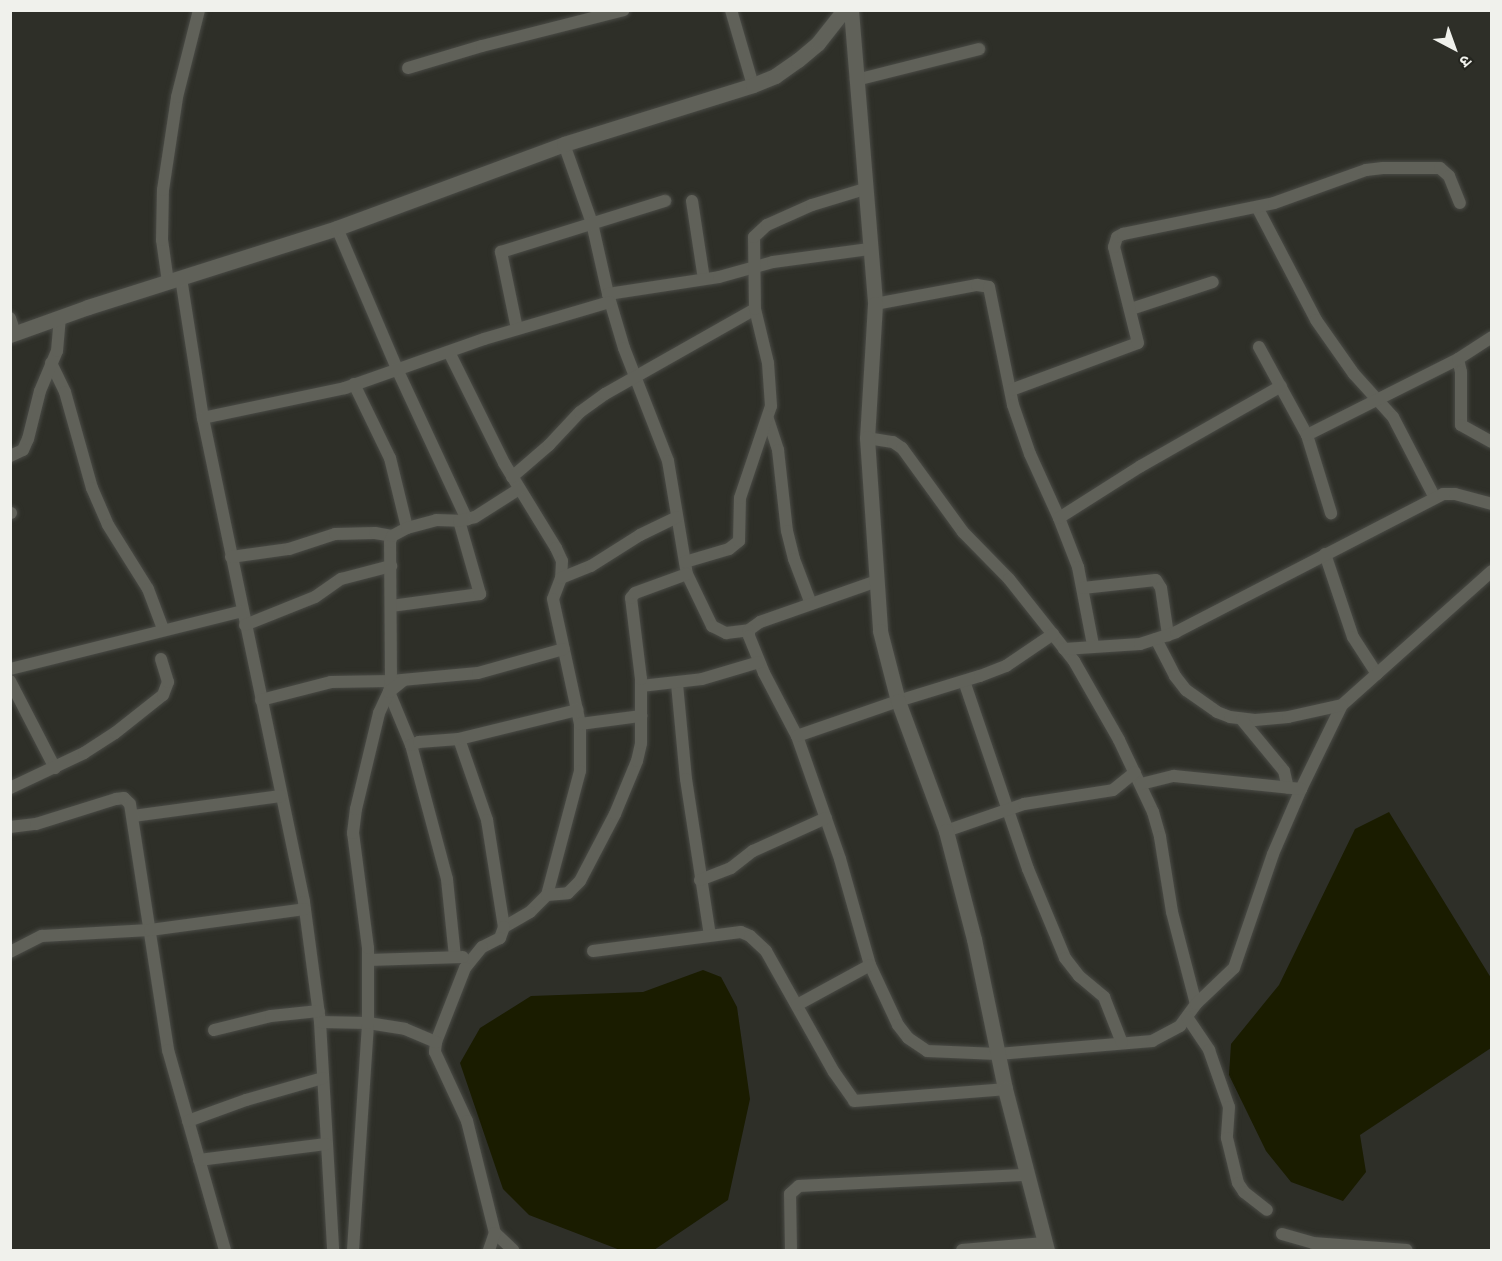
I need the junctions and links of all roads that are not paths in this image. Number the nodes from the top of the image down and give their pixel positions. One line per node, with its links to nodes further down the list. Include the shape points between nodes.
1 (199, 10): 21 (street, via 177,97 163,190 162,240)
2 (624, 10): 7 (street)
3 (731, 10): 9 (street)
4 (844, 10): 9 (street, via 818,43 798,60)
5 (851, 10): 8 (street)
6 (979, 49): 8 (street)
7 (408, 68)
8 (856, 80): 11 (street)
9 (753, 85): 10 (street)
10 (564, 144): 16 (street); 17 (street)
11 (865, 189): 18 (street); 19 (street, via 812,205 767,225 754,237)
12 (665, 201): 16 (street)
13 (692, 201): 20 (street)
14 (1461, 203): 15 (street, via 1445,171 1433,166 1366,170)
15 (1257, 207): 26 (street, via 1158,225 1117,237 1114,247); 41 (street, via 1316,320 1348,367)
16 (592, 223): 23 (street); 29 (street, via 501,252)
17 (337, 228): 21 (street); 36 (street)
18 (869, 249): 19 (street); 24 (street)
19 (755, 267): 20 (street); 25 (street)
20 (704, 279): 23 (street)
21 (174, 280): 27 (street); 42 (street)
22 (1213, 282): 26 (street)
23 (609, 298): 29 (street); 37 (street)
24 (875, 304): 40 (street, via 977,285 989,287); 45 (street)
25 (755, 309): 37 (street); 43 (street, via 764,338 771,389)
26 (1131, 309): 40 (street, via 1138,343)
27 (60, 317): 30 (street); 35 (street, via 59,342)
28 (10, 318): 30 (street)
29 (517, 329): 33 (street)
30 (13, 334)
31 (1491, 337): 34 (street)
32 (1259, 347): 39 (street)
33 (449, 352): 36 (street); 48 (street)
34 (1458, 359): 41 (street); 46 (street, via 1461,425)
35 (51, 363): 47 (street, via 25,446); 70 (street, via 65,392 92,488 108,525 148,589)
36 (397, 369): 38 (street); 55 (street)
37 (634, 376): 48 (street, via 580,412); 53 (street, via 668,461)
38 (354, 384): 42 (street); 56 (street, via 390,458)
39 (1281, 386): 44 (street); 54 (street)
40 (1011, 390): 54 (street, via 1020,428)
41 (1377, 400): 44 (street); 50 (street, via 1393,417)
42 (203, 418): 59 (street)
43 (768, 419): 61 (street, via 740,498 739,541); 66 (street, via 777,450 790,540)
44 (1307, 435): 52 (street)
45 (867, 438): 64 (street); 72 (street, via 893,442 902,448 963,532 1009,579)
46 (1491, 442)
47 (10, 456)
48 (512, 477): 49 (street)
49 (519, 489): 55 (street, via 485,512); 63 (street, via 556,548 562,561)
50 (1435, 498): 51 (street, via 1449,493); 58 (street)
51 (1491, 504)
52 (1331, 513)
53 (677, 517): 61 (street); 63 (street, via 591,566)
54 (1059, 518): 65 (street)
55 (463, 520): 56 (street, via 436,520); 67 (street, via 480,594)
56 (407, 528): 57 (street)
57 (392, 536): 59 (street, via 375,532 335,534 289,549); 60 (street)
58 (1325, 554): 73 (street); 80 (street, via 1353,637)
59 (231, 557): 68 (street)
60 (391, 566): 67 (street); 69 (street, via 341,579 315,597)
61 (686, 568): 71 (street, via 712,626 726,633); 85 (street, via 631,598)
62 (1491, 571): 80 (street)
63 (561, 578): 75 (street, via 553,598)
64 (877, 581): 66 (street); 87 (street, via 880,631)
65 (1083, 588): 73 (street, via 1156,580 1161,588); 74 (street)
66 (811, 604): 71 (street, via 760,622)
67 (391, 606): 83 (street)
68 (242, 611): 69 (street); 70 (street)
69 (245, 625): 86 (street)
70 (164, 629): 79 (street)
71 (749, 630): 78 (street)
72 (1053, 634): 76 (street); 82 (street, via 1006,666)
73 (1162, 637): 74 (street, via 1140,644); 91 (street, via 1175,676 1186,690 1217,712)
74 (1093, 645): 76 (street)
75 (564, 649): 83 (street, via 478,673); 89 (street)
76 (1065, 649): 97 (street)
77 (161, 659): 96 (street, via 168,682 163,695 100,743)
78 (759, 662): 84 (street); 93 (street)
79 (10, 669)
80 (1377, 674): 88 (street)
81 (10, 681): 96 (street)
82 (964, 681): 87 (street); 102 (street)
83 (395, 684): 86 (street, via 331,682); 95 (street); 117 (street, via 372,741 353,833)
84 (677, 684): 85 (street); 107 (street)
85 (641, 686): 90 (street)
86 (261, 700): 101 (street)
87 (898, 701): 93 (street); 106 (street)
88 (1342, 705): 91 (street, via 1288,717); 100 (street)
89 (577, 710): 92 (street); 94 (street)
90 (641, 716): 92 (street); 108 (street, via 637,761 615,814 573,890)
91 (1242, 720): 100 (street)
92 (580, 724): 108 (street, via 580,771)
93 (797, 736): 104 (street)
94 (459, 739): 95 (street); 110 (street, via 487,820)
95 (411, 745): 115 (street, via 447,879)
96 (55, 768): 99 (street)
97 (1135, 772): 98 (street); 102 (street, via 1103,792)
98 (1141, 784): 100 (street, via 1174,776); 119 (street, via 1160,837 1173,912)
99 (10, 788)
100 (1294, 788): 119 (street, via 1234,968)
101 (281, 796): 103 (street); 109 (street)
102 (1006, 809): 106 (street); 126 (street, via 1065,958 1104,997)
103 (133, 816): 105 (street, via 127,800 117,798 36,824); 111 (street)
104 (825, 818): 107 (street, via 753,851 731,868); 118 (street)
105 (10, 827)
106 (946, 831): 127 (street)
107 (700, 880): 112 (street)
108 (547, 895): 110 (street, via 530,912)
109 (304, 909): 111 (street); 121 (street)
110 (504, 927): 116 (street, via 500,938)
111 (150, 930): 114 (street, via 42,936); 130 (street, via 168,1050)
112 (710, 935): 113 (street); 120 (street, via 741,932 760,943)
113 (593, 951)
114 (10, 952)
115 (455, 957): 116 (street); 117 (street)
116 (472, 957): 125 (street)
117 (368, 960): 123 (street)
118 (870, 965): 120 (street); 127 (street, via 898,1024 918,1047 938,1052)
119 (1196, 1004): 122 (street)
120 (797, 1005): 129 (street, via 854,1101)
121 (320, 1017): 123 (street); 124 (street, via 271,1016); 128 (street)
122 (1187, 1017): 126 (street, via 1180,1026 1152,1041); 134 (street, via 1209,1050 1228,1107 1227,1138 1238,1183)
123 (368, 1023): 125 (street, via 405,1029); 142 (street)
124 (214, 1030)
125 (436, 1042): 135 (street, via 438,1061 467,1121)
126 (1122, 1042): 127 (street)
127 (998, 1054): 129 (street)
128 (323, 1078): 130 (street); 131 (street)
129 (1005, 1089): 133 (street)
130 (188, 1121): 132 (street)
131 (326, 1144): 132 (street); 141 (street)
132 (199, 1160): 140 (street)
133 (1027, 1175): 137 (street); 145 (street, via 799,1186 790,1194)
134 (1267, 1210)
135 (495, 1233): 143 (street); 144 (street)
136 (1282, 1234): 138 (street)
137 (1046, 1247): 146 (street)
138 (1342, 1248): 139 (street)
139 (1407, 1250)
140 (225, 1251)
141 (333, 1251)
142 (353, 1251)
143 (489, 1251)
144 (513, 1251)
145 (791, 1251)
146 (962, 1251)

